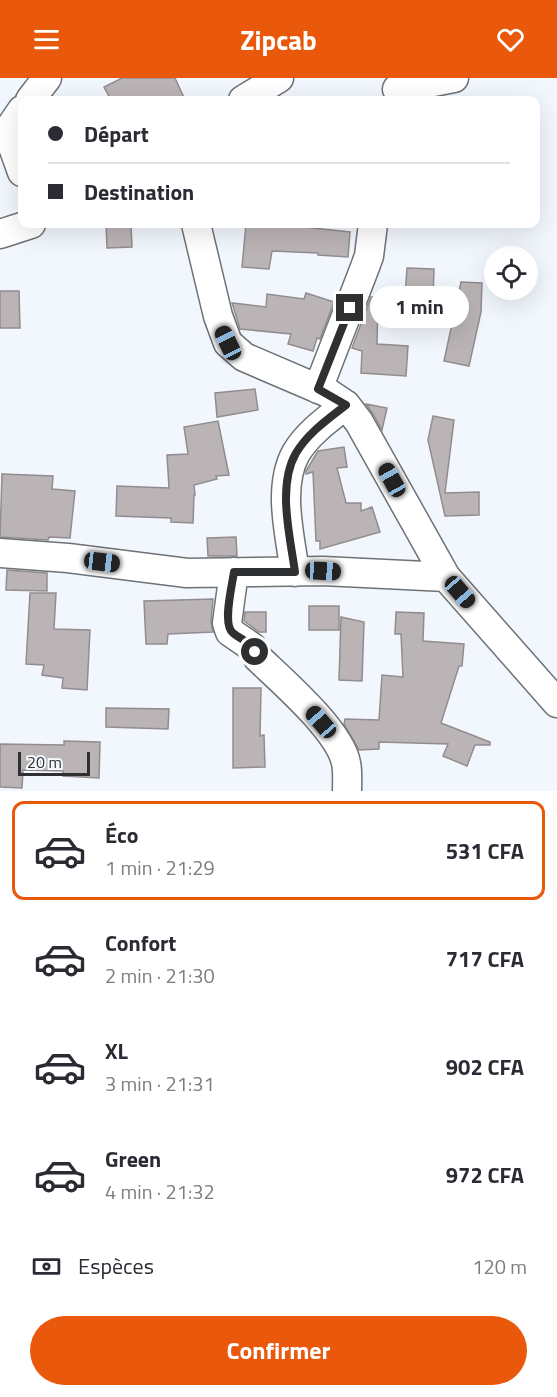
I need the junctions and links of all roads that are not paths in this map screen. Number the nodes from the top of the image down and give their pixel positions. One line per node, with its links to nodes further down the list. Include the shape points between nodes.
1 (47, 78): 5 (street)
2 (279, 78): 6 (street)
3 (454, 78): 4 (street)
4 (397, 89)
5 (33, 96)
6 (250, 96)
7 (18, 116): 8 (street, via 8,133)
8 (18, 161)
9 (19, 228): 12 (street)
10 (197, 228): 13 (street, via 228,343 244,357)
11 (372, 228): 13 (street, via 369,256)
12 (0, 234)
13 (318, 389): 14 (street)
14 (346, 405): 17 (street, via 315,430 295,455 285,490); 18 (street)
15 (0, 553): 16 (street, via 187,573)
16 (234, 572): 17 (street); 20 (street, via 227,623 230,632 252,646 258,658 312,712 339,746 346,763)
17 (295, 572): 18 (street)
18 (446, 577): 19 (street)
19 (557, 703)
20 (346, 791)

